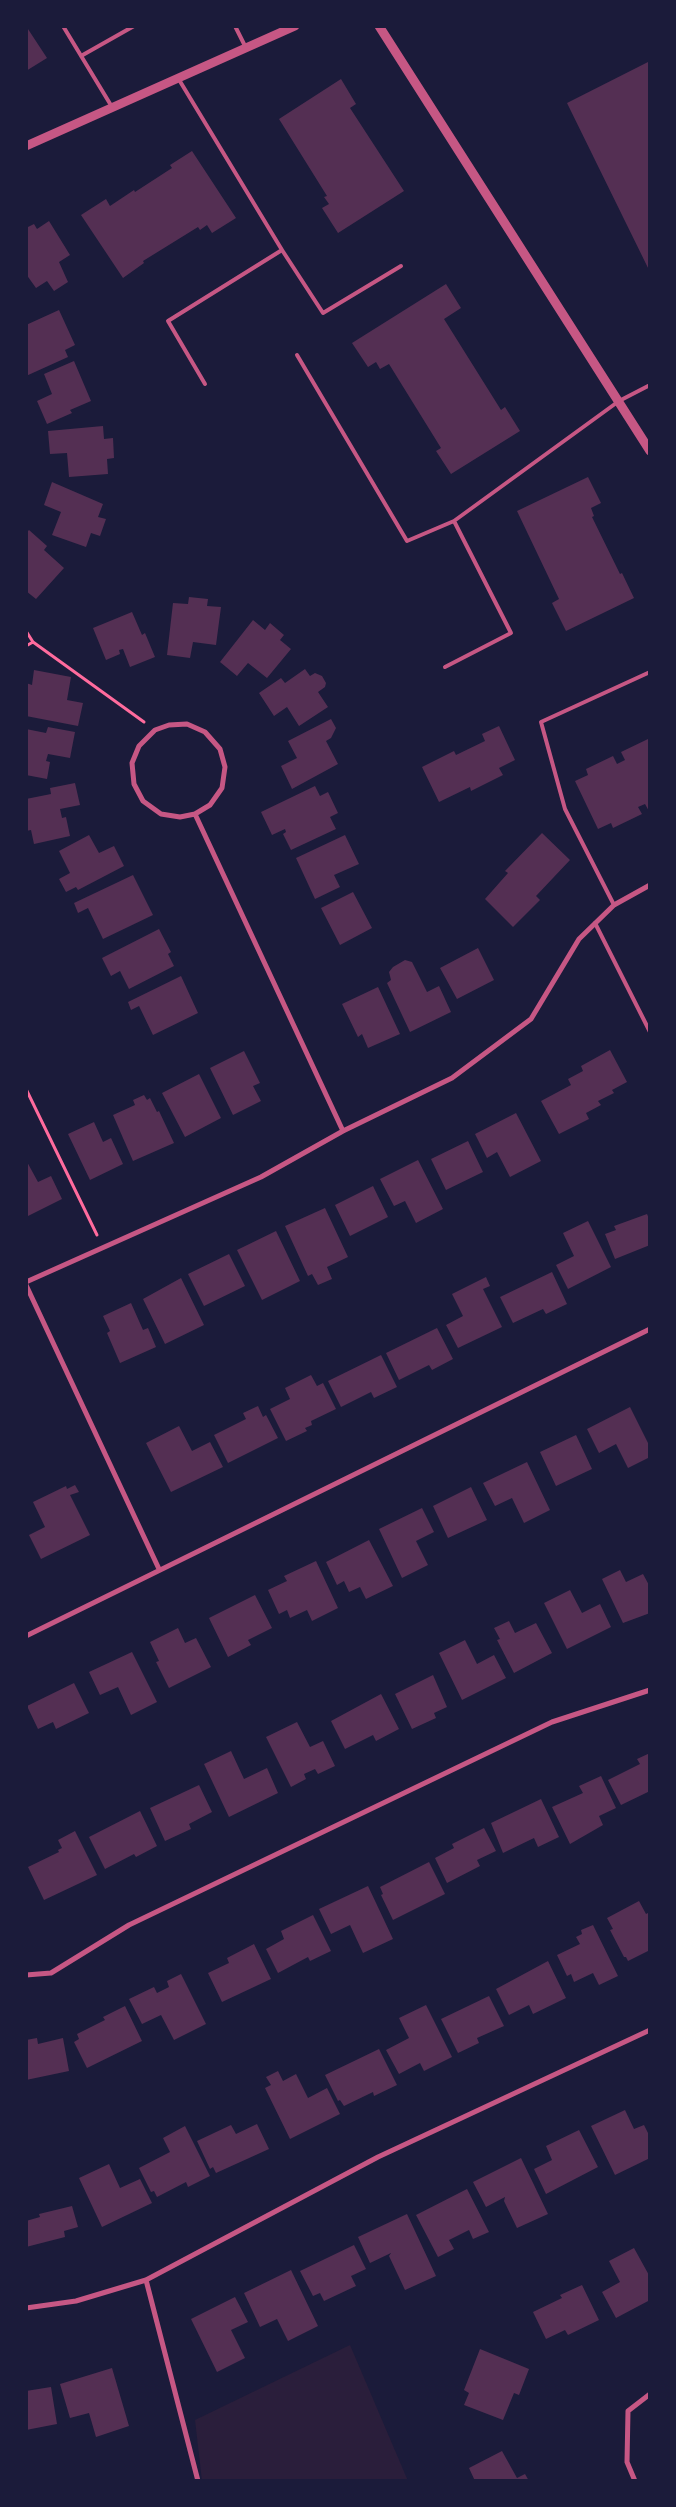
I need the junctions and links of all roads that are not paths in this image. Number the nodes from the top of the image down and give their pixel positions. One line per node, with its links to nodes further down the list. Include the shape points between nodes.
1 (63, 26): 7 (lane)
2 (134, 26): 7 (lane)
3 (234, 26): 6 (lane)
4 (295, 26): 6 (street)
5 (379, 26): 16 (street)
6 (246, 48): 8 (street)
7 (81, 56): 9 (lane)
8 (178, 78): 9 (street); 11 (lane)
9 (112, 107): 10 (street)
10 (26, 146)
11 (282, 250): 12 (lane, via 322,313); 14 (lane, via 168,321)
12 (401, 266)
13 (297, 355): 18 (lane, via 407,542)
14 (205, 384)
15 (650, 385): 16 (lane)
16 (619, 401): 17 (street); 18 (lane)
17 (650, 451)
18 (454, 520): 19 (lane, via 511,633)
19 (445, 667)
20 (650, 672): 23 (lane, via 540,722 565,809)
21 (195, 814): 21 (street, via 180,817 161,814 143,801 134,784 132,763 139,746 155,730 169,724 187,724 205,732 220,748 225,767 222,788 210,805); 26 (street)
22 (650, 885): 23 (street)
23 (614, 905): 24 (street)
24 (595, 923): 25 (lane); 26 (street, via 579,938 531,1019 452,1078)
25 (650, 1032)
26 (343, 1131): 27 (street, via 261,1176)
27 (26, 1283): 29 (street)
28 (650, 1329): 29 (street)
29 (159, 1569): 30 (street)
30 (26, 1636)
31 (650, 1690): 32 (street, via 552,1722 129,1925 51,1973)
32 (26, 1975)
33 (650, 2030): 34 (street, via 378,2157)
34 (146, 2280): 35 (street, via 76,2302); 37 (street)
35 (26, 2308)
36 (650, 2394): 38 (street, via 628,2411 627,2462)
37 (198, 2481)
38 (635, 2481)

